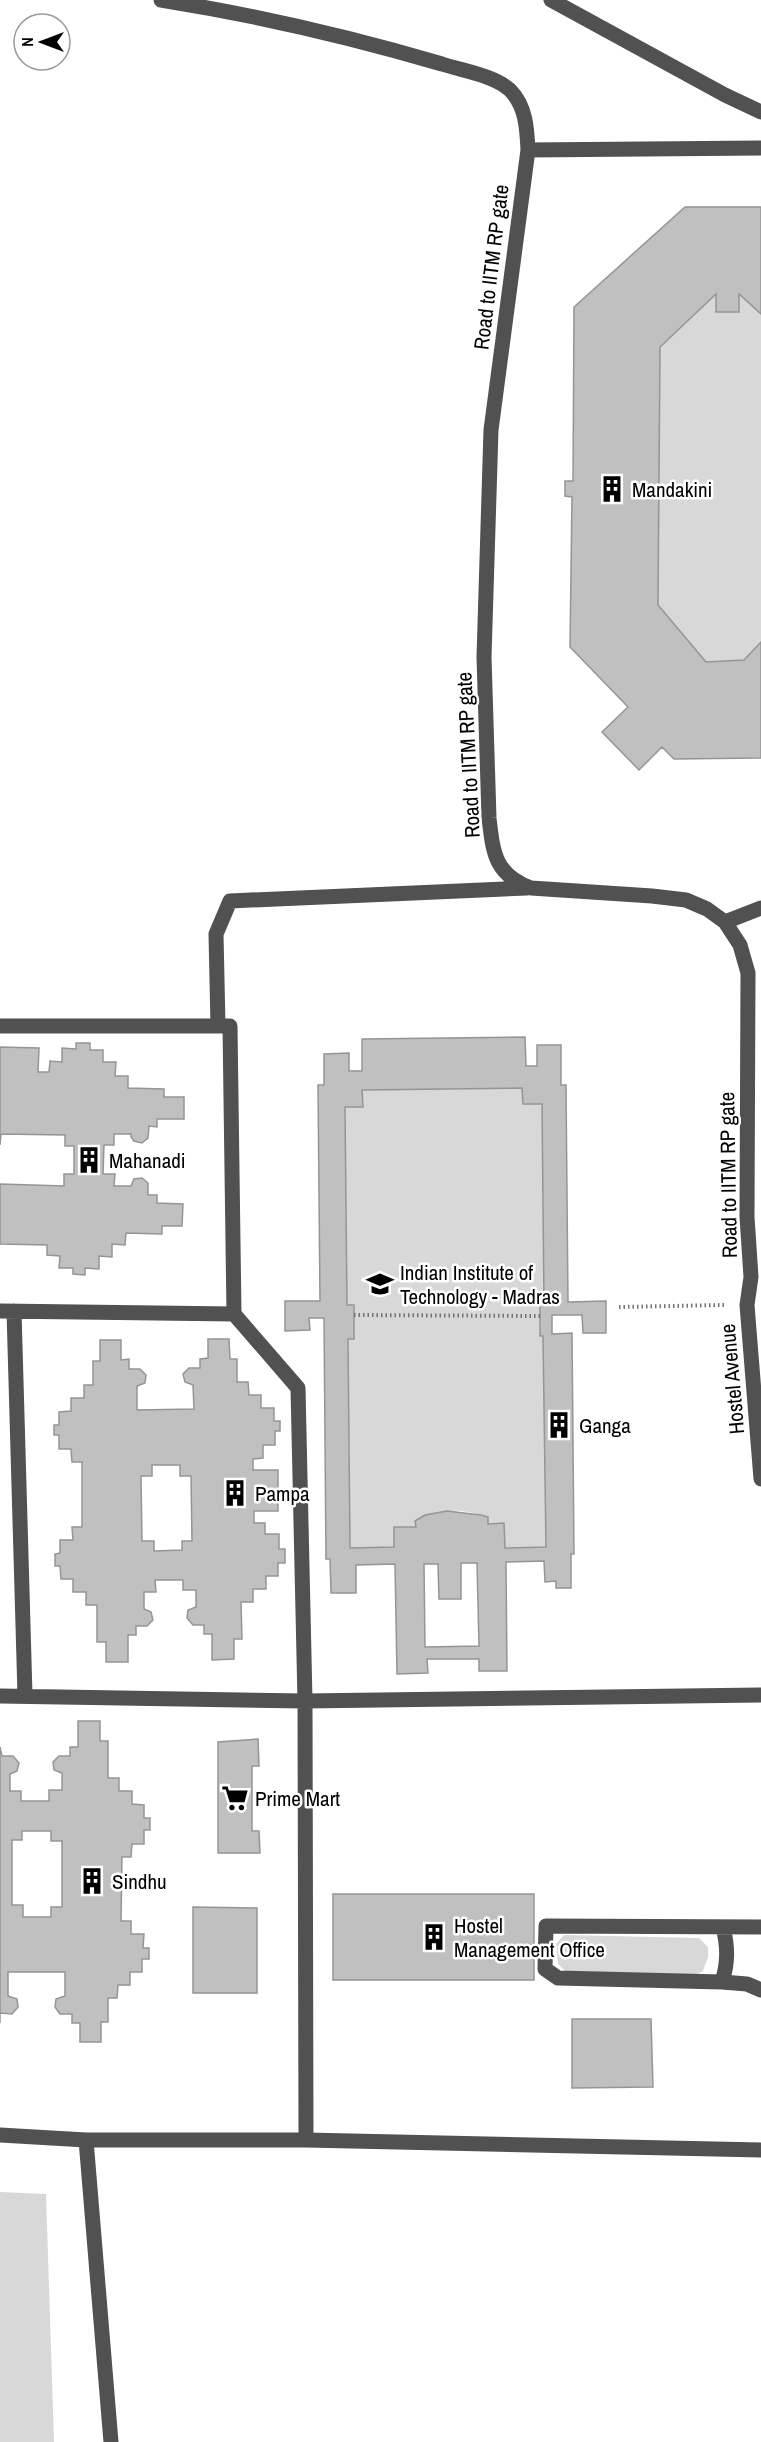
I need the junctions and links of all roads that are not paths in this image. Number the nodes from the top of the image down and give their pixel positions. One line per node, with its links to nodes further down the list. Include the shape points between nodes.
1 (160, 0): 5 (street, Road to IITM RP gate, via 221,9 486,77 509,89 520,103)
2 (551, 0): 3 (street)
3 (761, 112)
4 (761, 148): 5 (street)
5 (528, 150): 6 (street, Road to IITM RP gate, via 491,430 484,657 492,844 504,873 514,882)
6 (531, 888): 8 (street, Road to IITM RP gate, via 686,900); 10 (street, via 230,901 216,934)
7 (761, 908): 8 (street)
8 (725, 922): 11 (street, Road to IITM RP gate, via 740,945 748,973 747,1217)
9 (0, 1026): 10 (street)
10 (224, 1026): 13 (street)
11 (756, 1277): 14 (street, Hostel Avenue, via 747,1305)
12 (7, 1311): 13 (street); 15 (street)
13 (234, 1314): 18 (street, via 298,1388)
14 (761, 1479)
15 (25, 1695): 17 (street); 18 (street)
16 (761, 1695): 18 (street)
17 (0, 1696)
18 (305, 1701): 25 (street)
19 (723, 1927): 20 (street); 21 (street, via 727,1967); 21 (street, via 546,1926 545,1969 558,1978)
20 (761, 1927)
21 (722, 1982): 22 (street, via 747,1984)
22 (761, 1990)
23 (0, 2135): 24 (street)
24 (86, 2140): 25 (street); 27 (street)
25 (306, 2140): 26 (street)
26 (761, 2150)
27 (111, 2442)

